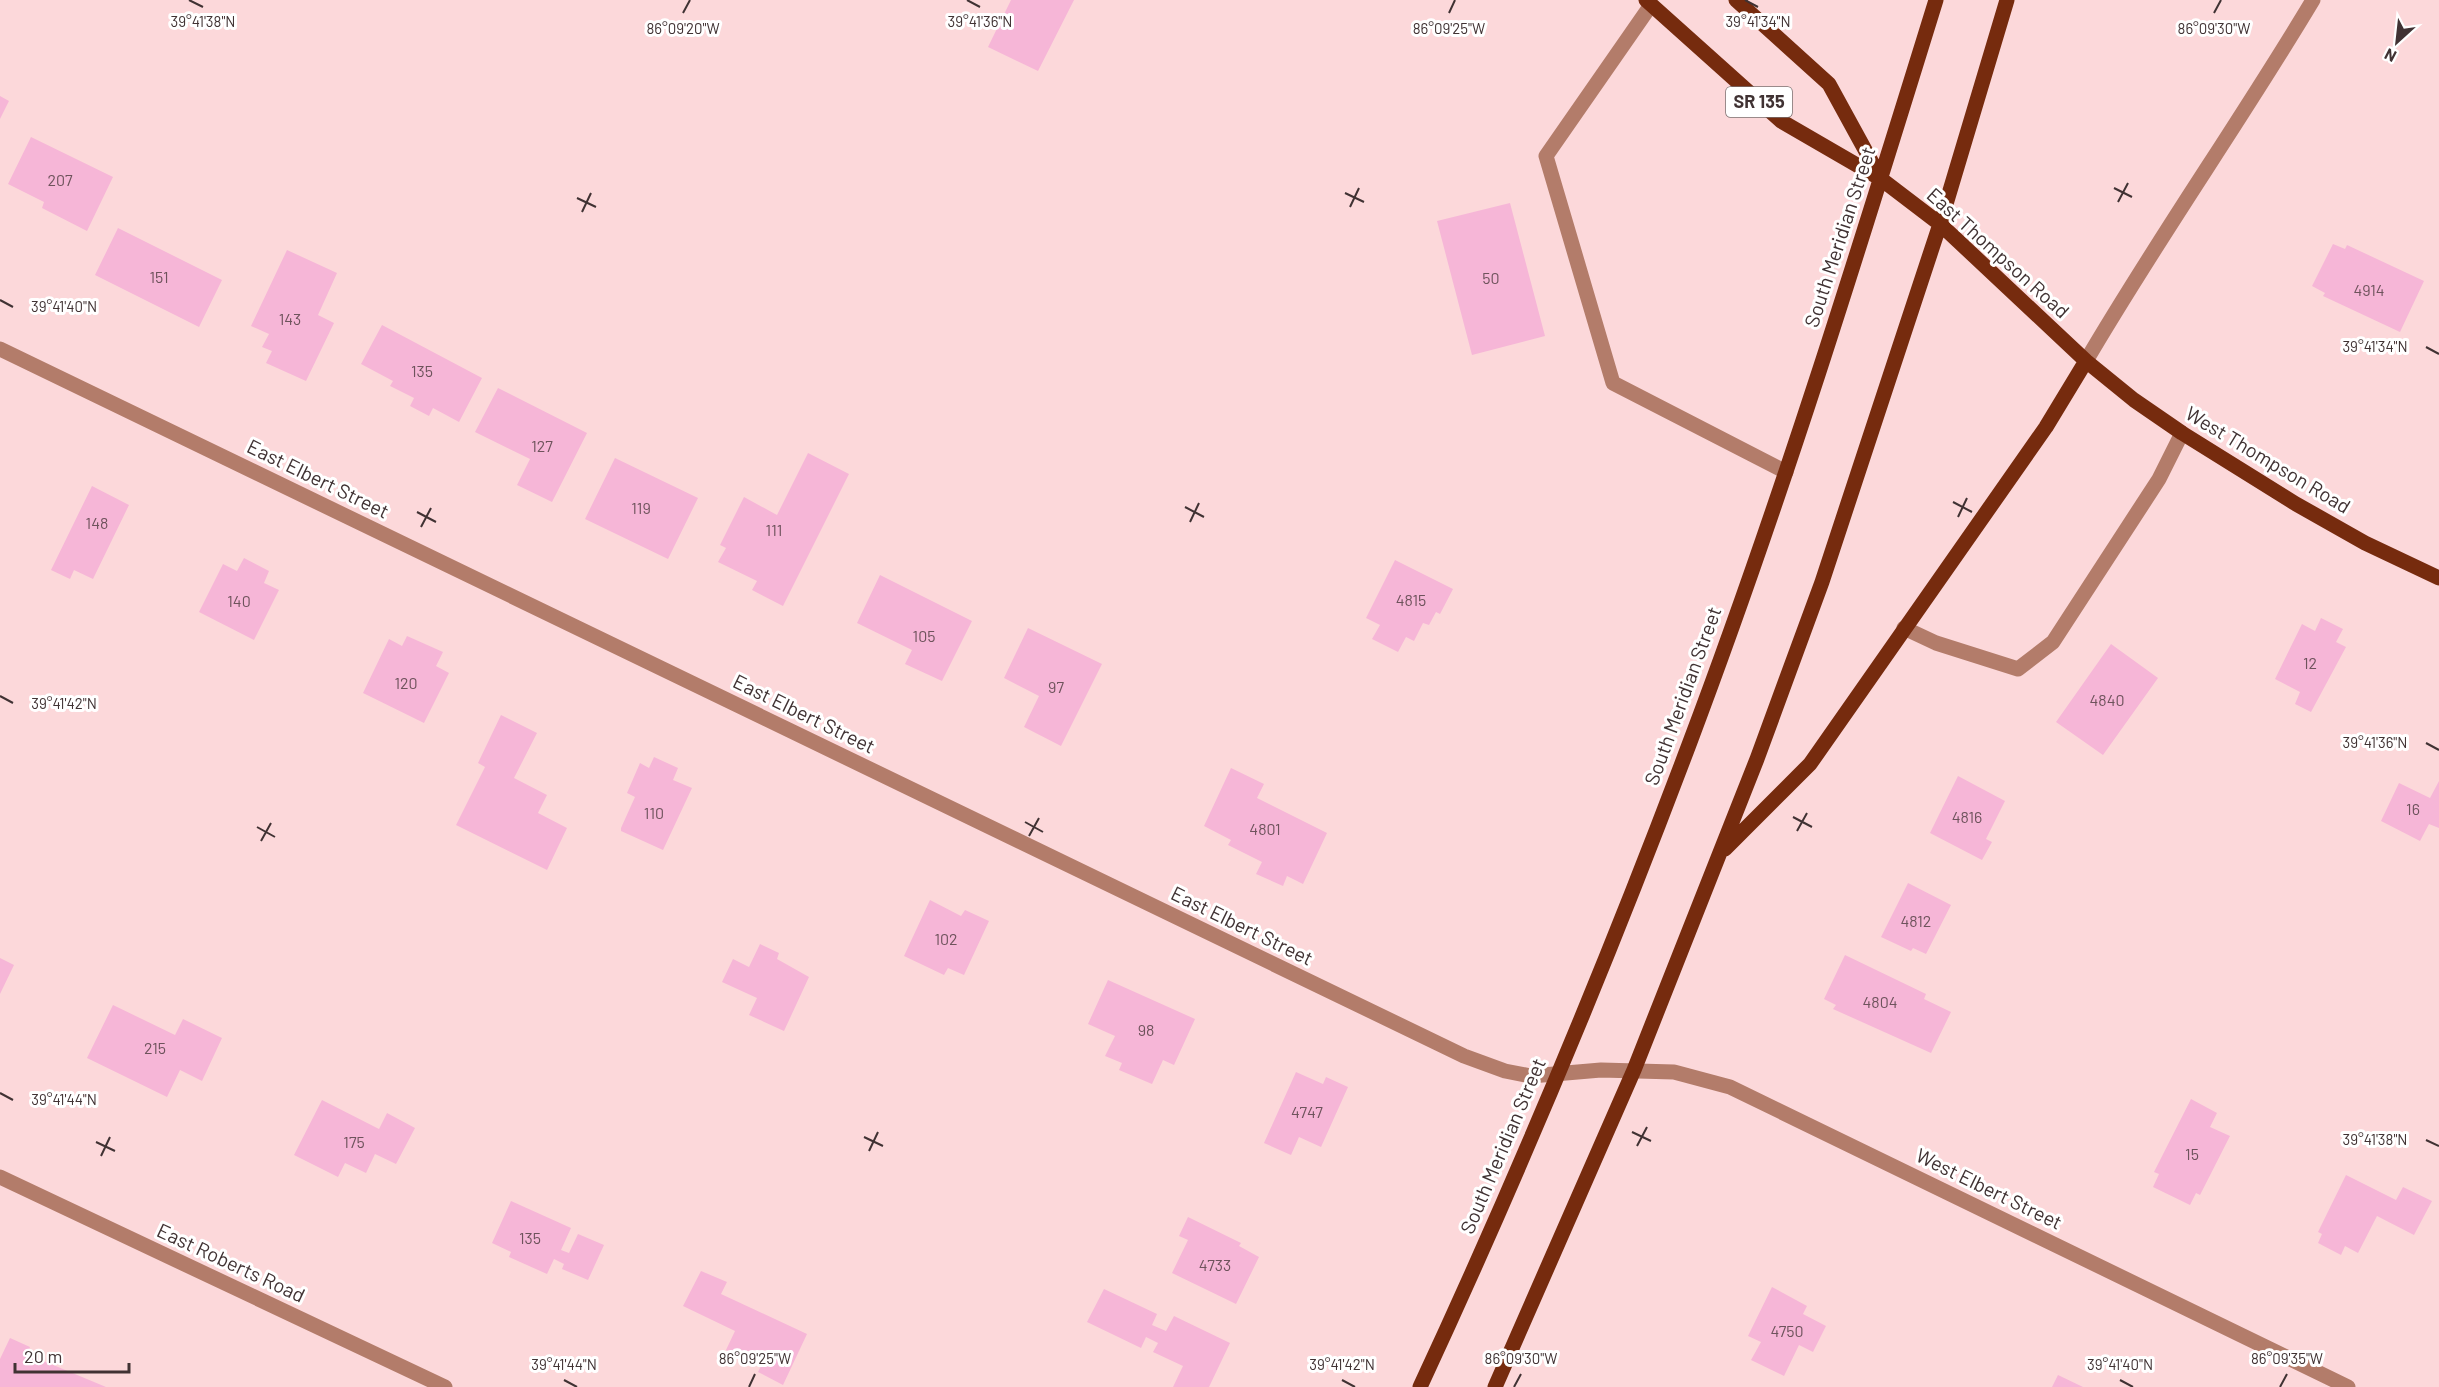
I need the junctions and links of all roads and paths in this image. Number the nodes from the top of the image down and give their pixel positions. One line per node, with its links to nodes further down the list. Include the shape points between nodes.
1 (1736, 0): 6 (main road, East Thompson Road / SR 135, via 1829,84)
2 (1936, 0): 6 (main road, South Meridian Street)
3 (2007, 0): 7 (main road)
4 (2313, 0): 9 (street)
5 (1649, 3): 6 (main road, East Thompson Road / SR 135, via 1781,121); 11 (street, via 1546,156 1613,383)
6 (1881, 179): 7 (main road, East Thompson Road / SR 135); 11 (main road, South Meridian Street)
7 (1940, 224): 9 (main road, East Thompson Road); 14 (main road, via 1822,582)
8 (0, 349): 17 (street, East Elbert Street, via 1464,1056 1522,1074)
9 (2086, 361): 10 (main road, West Thompson Road); 13 (main road, via 2046,427)
10 (2182, 434): 12 (main road, West Thompson Road, via 2306,510); 13 (street, via 2159,479 2053,642 2018,669 1936,643)
11 (1786, 472): 17 (main road, South Meridian Street, via 1639,876)
12 (2439, 578)
13 (1904, 628): 14 (main road, via 1810,764)
14 (1720, 854): 16 (main road)
15 (1601, 1070): 16 (street, West Elbert Street); 17 (street, East Elbert Street)
16 (1634, 1070): 21 (main road); 22 (street, West Elbert Street, via 1674,1072 1730,1087)
17 (1557, 1075): 20 (main road, South Meridian Street)
18 (0, 1178): 19 (street, East Roberts Road)
19 (445, 1387)
20 (1419, 1387)
21 (1495, 1387)
22 (2348, 1387)

